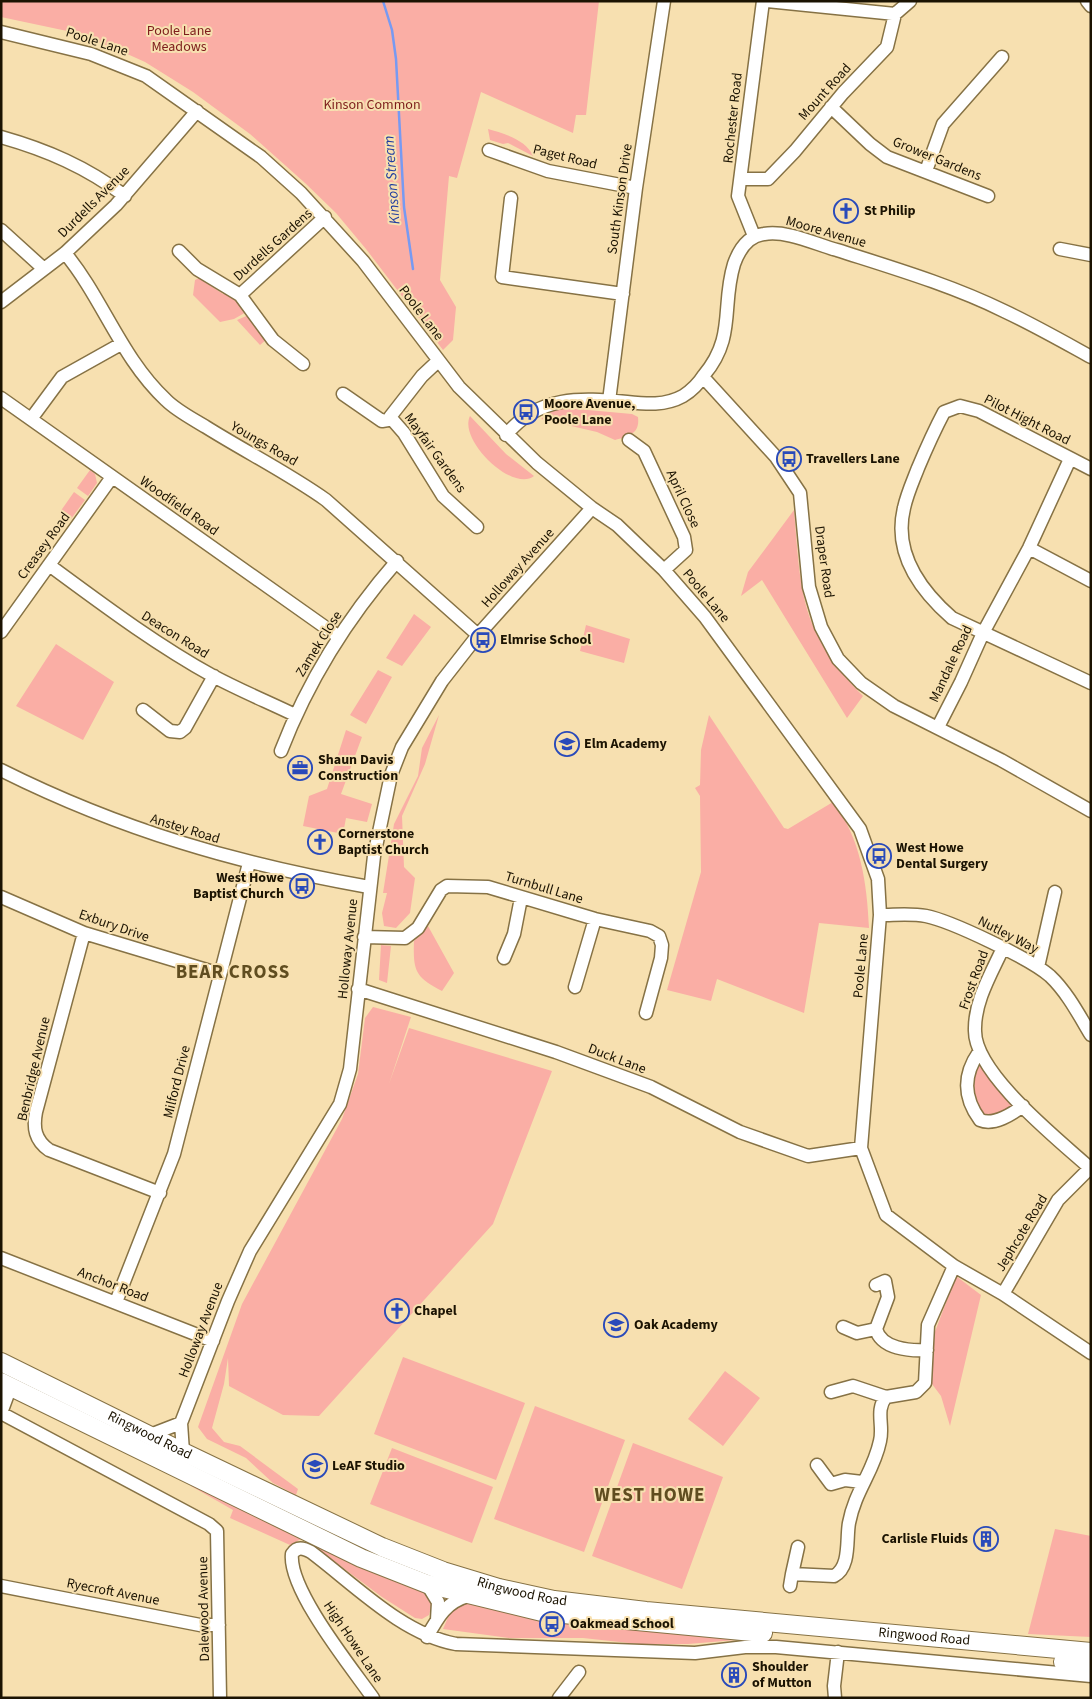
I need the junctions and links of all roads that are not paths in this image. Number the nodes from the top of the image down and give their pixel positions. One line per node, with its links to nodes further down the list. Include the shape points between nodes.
1 (664, 1): 16 (street, South Kinson Drive)
2 (765, 1): 5 (street); 15 (street, Rochester Road, via 745,132)
3 (910, 1): 7 (street)
4 (1087, 1): 6 (street)
5 (844, 5): 7 (street)
6 (1091, 6)
7 (895, 14): 10 (street, Mount Road, via 887,47)
8 (1, 32): 11 (street, Poole Lane, via 118,63 146,76)
9 (1002, 57): 14 (street, via 942,124)
10 (831, 107): 14 (street, Grower Gardens, via 887,157); 15 (street, Mount Road, via 768,179)
11 (197, 111): 17 (street, Durdells Avenue); 20 (street, Poole Lane, via 261,157)
12 (1, 137): 17 (street, via 82,167)
13 (489, 150): 16 (street, Paget Road, via 548,171)
14 (926, 171): 18 (street, Grower Gardens)
15 (742, 178): 22 (street, Rochester Road, via 738,196)
16 (636, 188): 28 (street, South Kinson Drive)
17 (125, 196): 25 (street, Durdells Avenue)
18 (988, 196)
19 (511, 198): 28 (street, via 502,276)
20 (325, 217): 29 (street, Durdells Gardens); 33 (street, Poole Lane, via 364,261)
21 (1, 230): 27 (street)
22 (754, 236): 32 (street, Moore Avenue, via 778,233 908,272 1003,310); 35 (street, via 740,250 734,265 723,345 716,361)
23 (1060, 249): 26 (street)
24 (179, 252): 29 (street, Durdells Gardens, via 197,269)
25 (65, 253): 27 (street, Durdells Avenue); 31 (street, Youngs Road, via 96,295)
26 (1091, 255)
27 (44, 270): 30 (street, Durdells Avenue)
28 (623, 294): 38 (street, South Kinson Drive)
29 (240, 295): 34 (street, Durdells Gardens, via 273,340)
30 (1, 302)
31 (121, 344): 40 (street, via 62,377); 49 (street, Youngs Road, via 167,401 304,484)
32 (1091, 357)
33 (438, 361): 39 (street, Mayfair Gardens, via 422,376); 41 (street, Poole Lane)
34 (303, 364)
35 (703, 377): 38 (street, via 683,396 665,402); 61 (street, Draper Road, via 771,451 800,493 809,587 821,626 838,659 861,683 894,706)
36 (343, 394): 39 (street, Mayfair Gardens, via 382,421)
37 (1, 398): 40 (street, Woodfield Road)
38 (609, 401): 41 (street, via 563,401 540,407 522,418)
39 (390, 418): 47 (street, Mayfair Gardens, via 404,433 443,496)
40 (31, 419): 45 (street, Woodfield Road)
41 (506, 435): 46 (street, Poole Lane)
42 (629, 440): 51 (street, April Close, via 644,451 684,537 686,550)
43 (1070, 459): 44 (street, Pilot Hight Road); 48 (street, Mandale Road); 54 (street, Pilot Hight Road, via 979,411 960,406 944,412 932,434 903,510 902,540 909,566 918,583 936,604 952,618)
44 (1091, 469)
45 (112, 477): 50 (street, Creasey Road); 56 (street, Woodfield Road)
46 (592, 508): 51 (street, Poole Lane, via 617,525); 55 (street, Holloway Avenue)
47 (477, 527)
48 (1029, 548): 52 (street); 54 (street, Mandale Road)
49 (397, 561): 55 (street, Youngs Road); 56 (street, Zamek Close, via 371,590)
50 (49, 565): 53 (street, Creasey Road); 57 (street, Deacon Road, via 128,623)
51 (664, 570): 70 (street, Poole Lane, via 706,617 860,829 878,879)
52 (1091, 581)
53 (1, 632)
54 (982, 633): 58 (street, Pilot Hight Road); 61 (street, Mandale Road)
55 (478, 635): 66 (street, Holloway Avenue, via 442,681 402,747 384,802)
56 (339, 637): 60 (street, Zamek Close)
57 (214, 676): 59 (street, via 180,732 170,731); 60 (street, Deacon Road)
58 (1091, 684)
59 (143, 710)
60 (295, 715): 62 (street, Zamek Close)
61 (938, 727): 64 (street)
62 (281, 751)
63 (1, 770): 65 (street, Anstey Road, via 38,789 136,829)
64 (1091, 810)
65 (249, 863): 66 (street, Anstey Road); 77 (street, Milford Drive)
66 (369, 887): 73 (street, Holloway Avenue)
67 (1055, 892): 76 (street)
68 (1, 897): 72 (street, Exbury Drive)
69 (521, 898): 71 (street, Turnbull Lane); 73 (street, Turnbull Lane, via 488,887 447,886 434,899 418,928 405,938); 75 (street, via 514,934)
70 (880, 915): 74 (street, Nutley Way, via 926,916); 84 (street, Poole Lane)
71 (596, 919): 78 (street); 80 (street, Turnbull Lane, via 659,936 661,958)
72 (84, 934): 77 (street, Exbury Drive); 86 (street, Benbridge Avenue, via 36,1112 35,1131 42,1145 49,1150)
73 (364, 936): 79 (street, Holloway Avenue)
74 (1003, 948): 76 (street, Nutley Way); 82 (street, Frost Road, via 976,1012 975,1040)
75 (504, 958)
76 (1038, 967): 81 (street, Nutley Way, via 1057,984)
77 (220, 974): 86 (street, Milford Drive, via 179,1138)
78 (575, 987)
79 (358, 989): 84 (street, Duck Lane, via 556,1052 651,1088 740,1132 808,1156); 94 (street, Holloway Avenue, via 350,1069 340,1104 250,1251)
80 (646, 1013)
81 (1091, 1035)
82 (979, 1052): 83 (street, Frost Road, via 989,1070); 83 (street, via 970,1066 966,1088 980,1120 997,1120)
83 (1024, 1106): 85 (street, Frost Road)
84 (861, 1148): 88 (street, Poole Lane, via 886,1215)
85 (1090, 1169): 90 (street, Jephcote Road, via 1058,1200)
86 (160, 1193): 91 (street, Milford Drive)
87 (1, 1258): 91 (street, Anchor Road)
88 (954, 1266): 90 (street, Poole Lane); 95 (street, via 928,1325)
89 (897, 1275): 93 (street, via 881,1283 888,1297)
90 (1003, 1294): 96 (street, Poole Lane)
91 (116, 1302): 94 (street, Anchor Road)
92 (843, 1327): 93 (street, via 857,1334)
93 (876, 1329): 95 (street, via 880,1338 895,1346)
94 (213, 1341): 104 (street, Holloway Avenue)
95 (927, 1350): 101 (street, via 925,1383 920,1389)
96 (1091, 1353)
97 (1, 1362): 105 (highway, Ringwood Road)
98 (2, 1382): 100 (highway, Ringwood Road); 102 (street, via 8,1394)
99 (831, 1392): 101 (street, via 853,1386)
100 (24, 1395): 102 (street, via 17,1394); 110 (highway, Ringwood Road, via 361,1558)
101 (886, 1397): 108 (street, via 880,1406 882,1432 878,1450 872,1468)
102 (6, 1400): 103 (street)
103 (1, 1413): 115 (street, Dalewood Avenue, via 217,1531)
104 (181, 1423): 105 (street); 106 (street, Holloway Avenue)
105 (150, 1435): 106 (highway, Ringwood Road)
106 (183, 1452): 118 (highway, Ringwood Road, via 382,1547 443,1571 532,1596 646,1611)
107 (817, 1465): 108 (street, via 831,1484 845,1480)
108 (862, 1482): 109 (street, via 851,1512 841,1570 834,1576 791,1580)
109 (798, 1547)
110 (427, 1584): 112 (highway, Ringwood Road); 114 (street, via 438,1602)
111 (1, 1586): 115 (street, Ryecroft Avenue, via 200,1625)
112 (468, 1596): 114 (street, Ringwood Road, via 455,1599); 119 (highway, Ringwood Road, via 582,1618)
113 (309, 1603): 116 (street, Ringwood Road, via 290,1563 298,1548 311,1552); 123 (street, High Howe Lane)
114 (436, 1620): 116 (street, Ringwood Road)
115 (219, 1625): 122 (street, Dalewood Avenue)
116 (427, 1637): 117 (street, Ringwood Road, via 469,1645 628,1652 695,1653 759,1646)
117 (838, 1652): 121 (street, Ringwood Road); 125 (street)
118 (1091, 1652)
119 (1091, 1665)
120 (579, 1672): 124 (street)
121 (1091, 1676)
122 (220, 1698)
123 (373, 1698)
124 (559, 1698)
125 (835, 1698)

